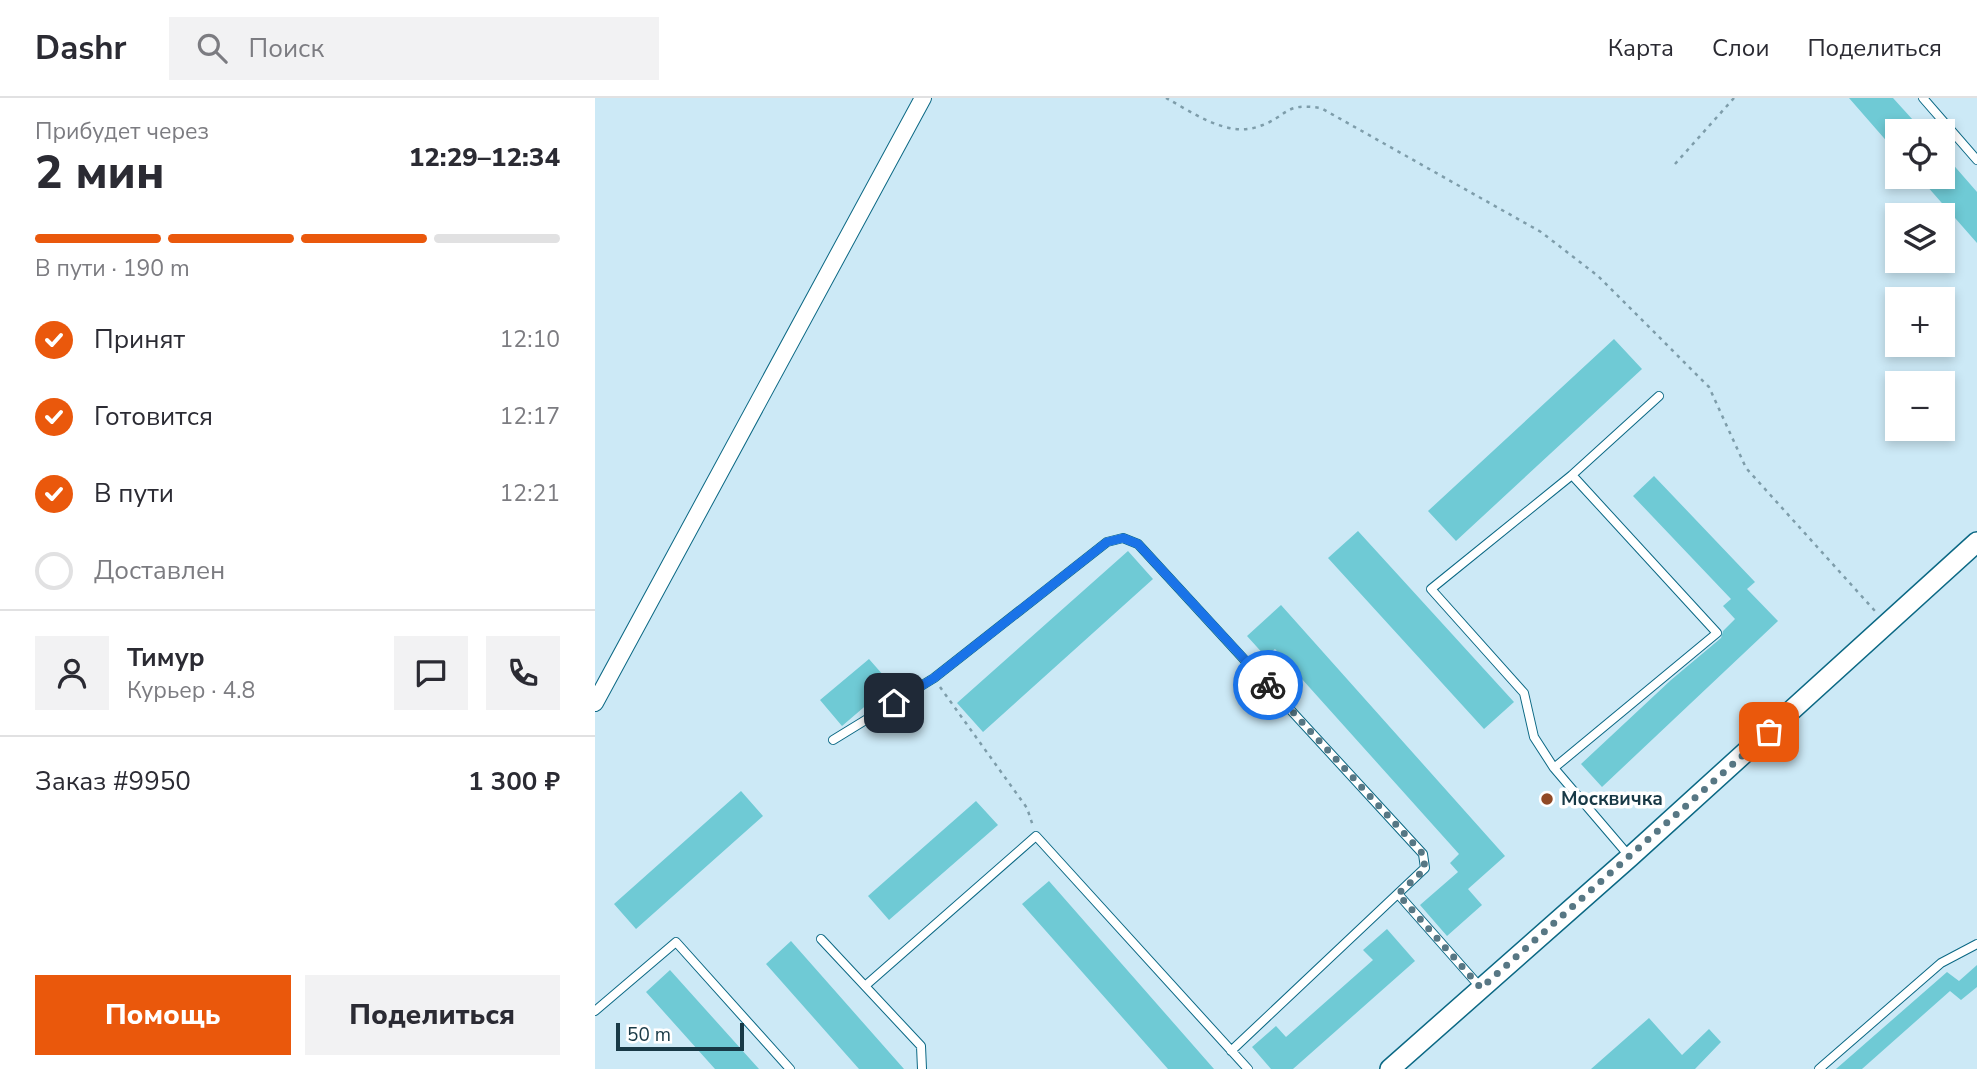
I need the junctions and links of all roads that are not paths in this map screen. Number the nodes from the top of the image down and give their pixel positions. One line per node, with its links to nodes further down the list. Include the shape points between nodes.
1 (923, 98): 7 (street)
2 (1923, 98): 3 (lane)
3 (1977, 160)
4 (1659, 396): 5 (lane)
5 (1572, 475): 9 (lane, via 1431,589 1524,692 1534,737); 9 (lane, via 1717,633)
6 (1977, 542): 10 (street)
7 (595, 704)
8 (834, 740): 11 (lane, via 934,678 1107,542 1123,538 1138,544 1423,854 1425,869)
9 (1554, 768): 10 (lane)
10 (1630, 857): 15 (street)
11 (1398, 894): 15 (lane); 17 (lane)
12 (821, 939): 14 (lane)
13 (1977, 944): 22 (lane, via 1941,963)
14 (865, 986): 17 (lane, via 1036,836); 19 (lane, via 921,1046)
15 (1481, 988): 21 (street)
16 (595, 1011): 18 (lane, via 676,942)
17 (1231, 1051): 20 (lane)
18 (790, 1069)
19 (922, 1069)
20 (1248, 1069)
21 (1390, 1069)
22 (1819, 1069)

